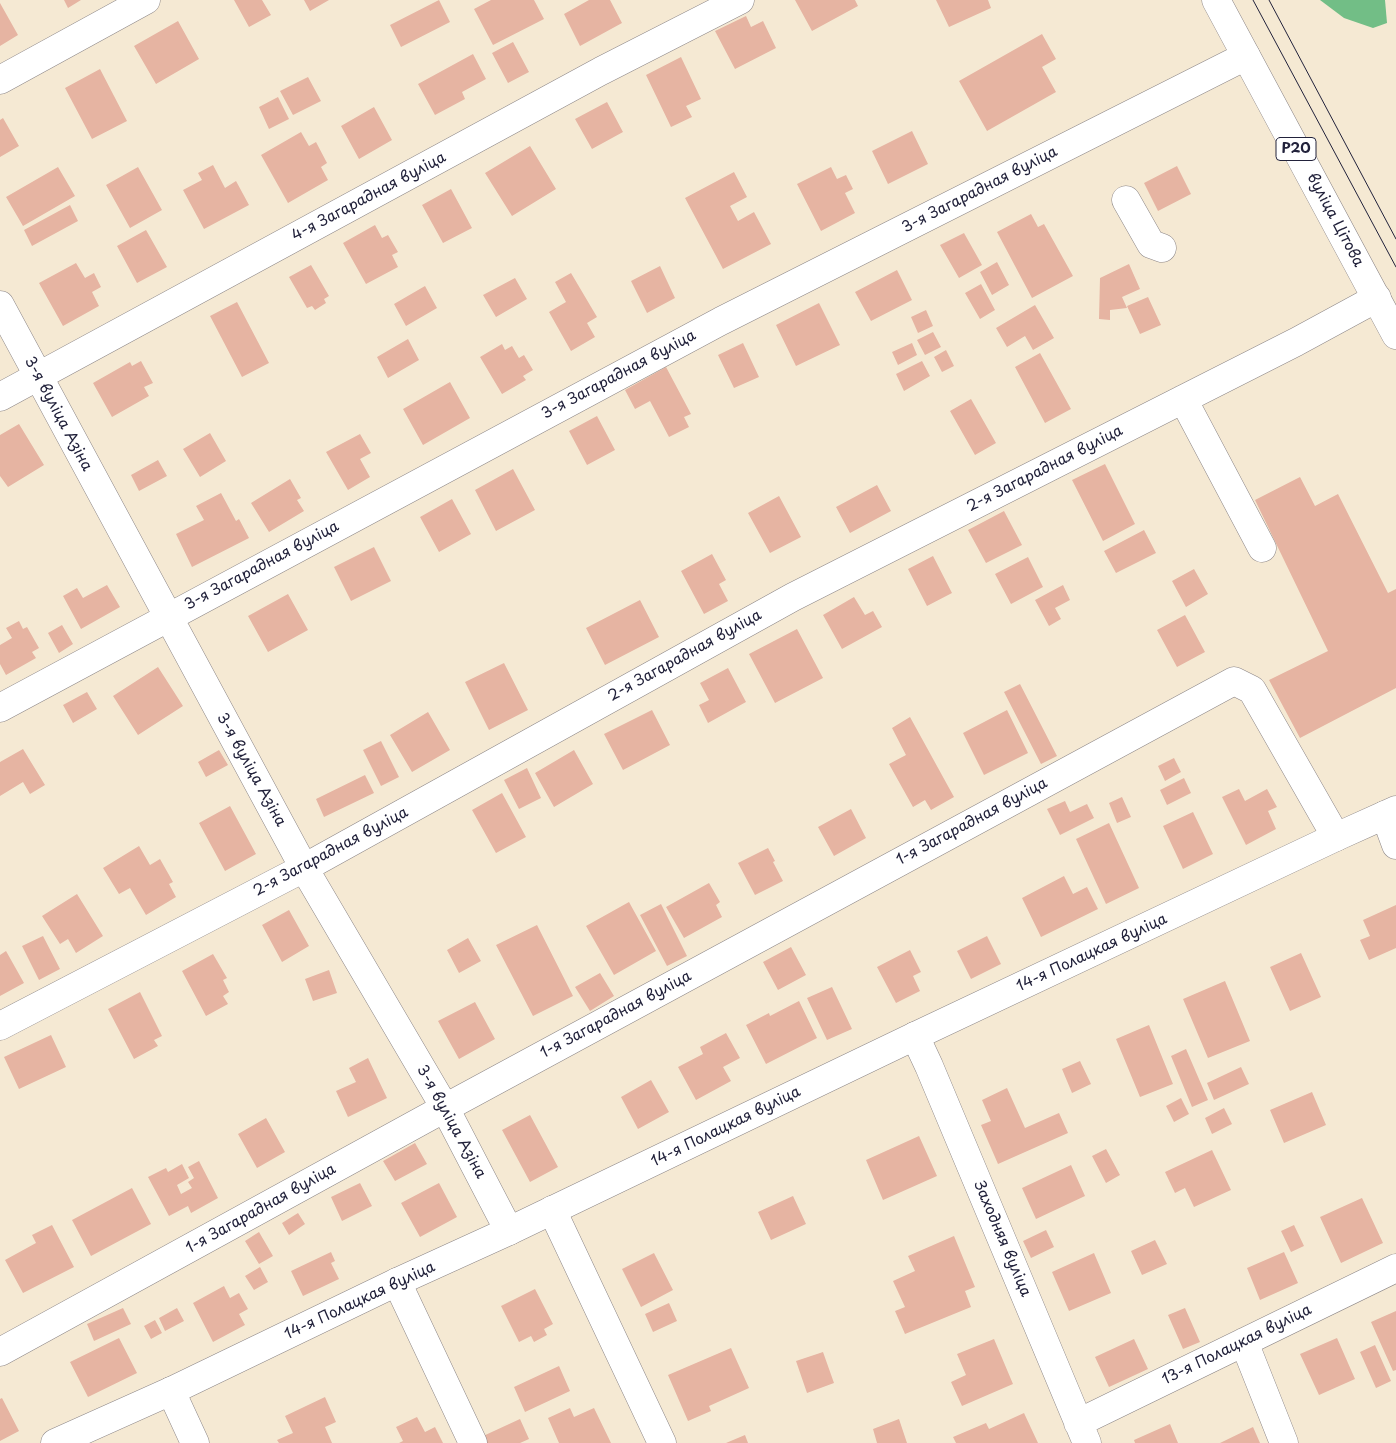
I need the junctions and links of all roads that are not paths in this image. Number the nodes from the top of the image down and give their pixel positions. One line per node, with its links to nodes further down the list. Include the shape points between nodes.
1 (146, 0): 5 (street)
2 (740, 0): 11 (street, 4-я Загарадная вуліца, via 600,71)
3 (1216, 0): 4 (street, вуліца Цітова / Р20)
4 (1246, 56): 8 (street, вуліца Цітова / Р20); 15 (street, 3-я Загарадная вуліца, via 721,320)
5 (0, 80)
6 (1126, 200): 7 (street, via 1151,244)
7 (1162, 248)
8 (1377, 298): 10 (street, вуліца Цітова / Р20); 13 (street, 2-я Загарадная вуліца)
9 (0, 305): 11 (street, 3-я вуліца Азіна)
10 (1396, 335)
11 (38, 376): 12 (street, 4-я Загарадная вуліца); 15 (street, 3-я вуліца Азіна)
12 (0, 397)
13 (1182, 399): 14 (street); 20 (street, 2-я Загарадная вуліца, via 793,597)
14 (1262, 548)
15 (167, 617): 16 (street, 3-я Загарадная вуліца); 20 (street, 3-я вуліца Азіна)
16 (0, 708)
17 (1391, 812): 18 (street, 14-я Полацкая вуліца); 19 (street)
18 (1336, 837): 22 (street, 14-я Полацкая вуліца); 23 (street, 1-я Загарадная вуліца, via 1252,690 1234,681)
19 (1396, 845)
20 (304, 868): 21 (street, 2-я Загарадная вуліца); 23 (street, 3-я вуліца Азіна)
21 (0, 1026)
22 (915, 1036): 24 (street, 14-я Полацкая вуліца); 31 (street, Заходняя вуліца)
23 (445, 1108): 25 (street, 3-я вуліца Азіна); 29 (street, 1-я Загарадная вуліца)
24 (552, 1210): 25 (street, 14-я Полацкая вуліца); 35 (street)
25 (509, 1231): 27 (street, 14-я Полацкая вуліца)
26 (1396, 1268): 28 (street, 13-я Полацкая вуліца)
27 (397, 1282): 30 (street, 14-я Полацкая вуліца); 34 (street)
28 (1244, 1342): 31 (street, 13-я Полацкая вуліца); 36 (street)
29 (0, 1352)
30 (171, 1391): 32 (street, 14-я Полацкая вуліца); 33 (street)
31 (1082, 1433)
32 (55, 1443)
33 (195, 1443)
34 (473, 1443)
35 (662, 1443)
36 (1284, 1443)

